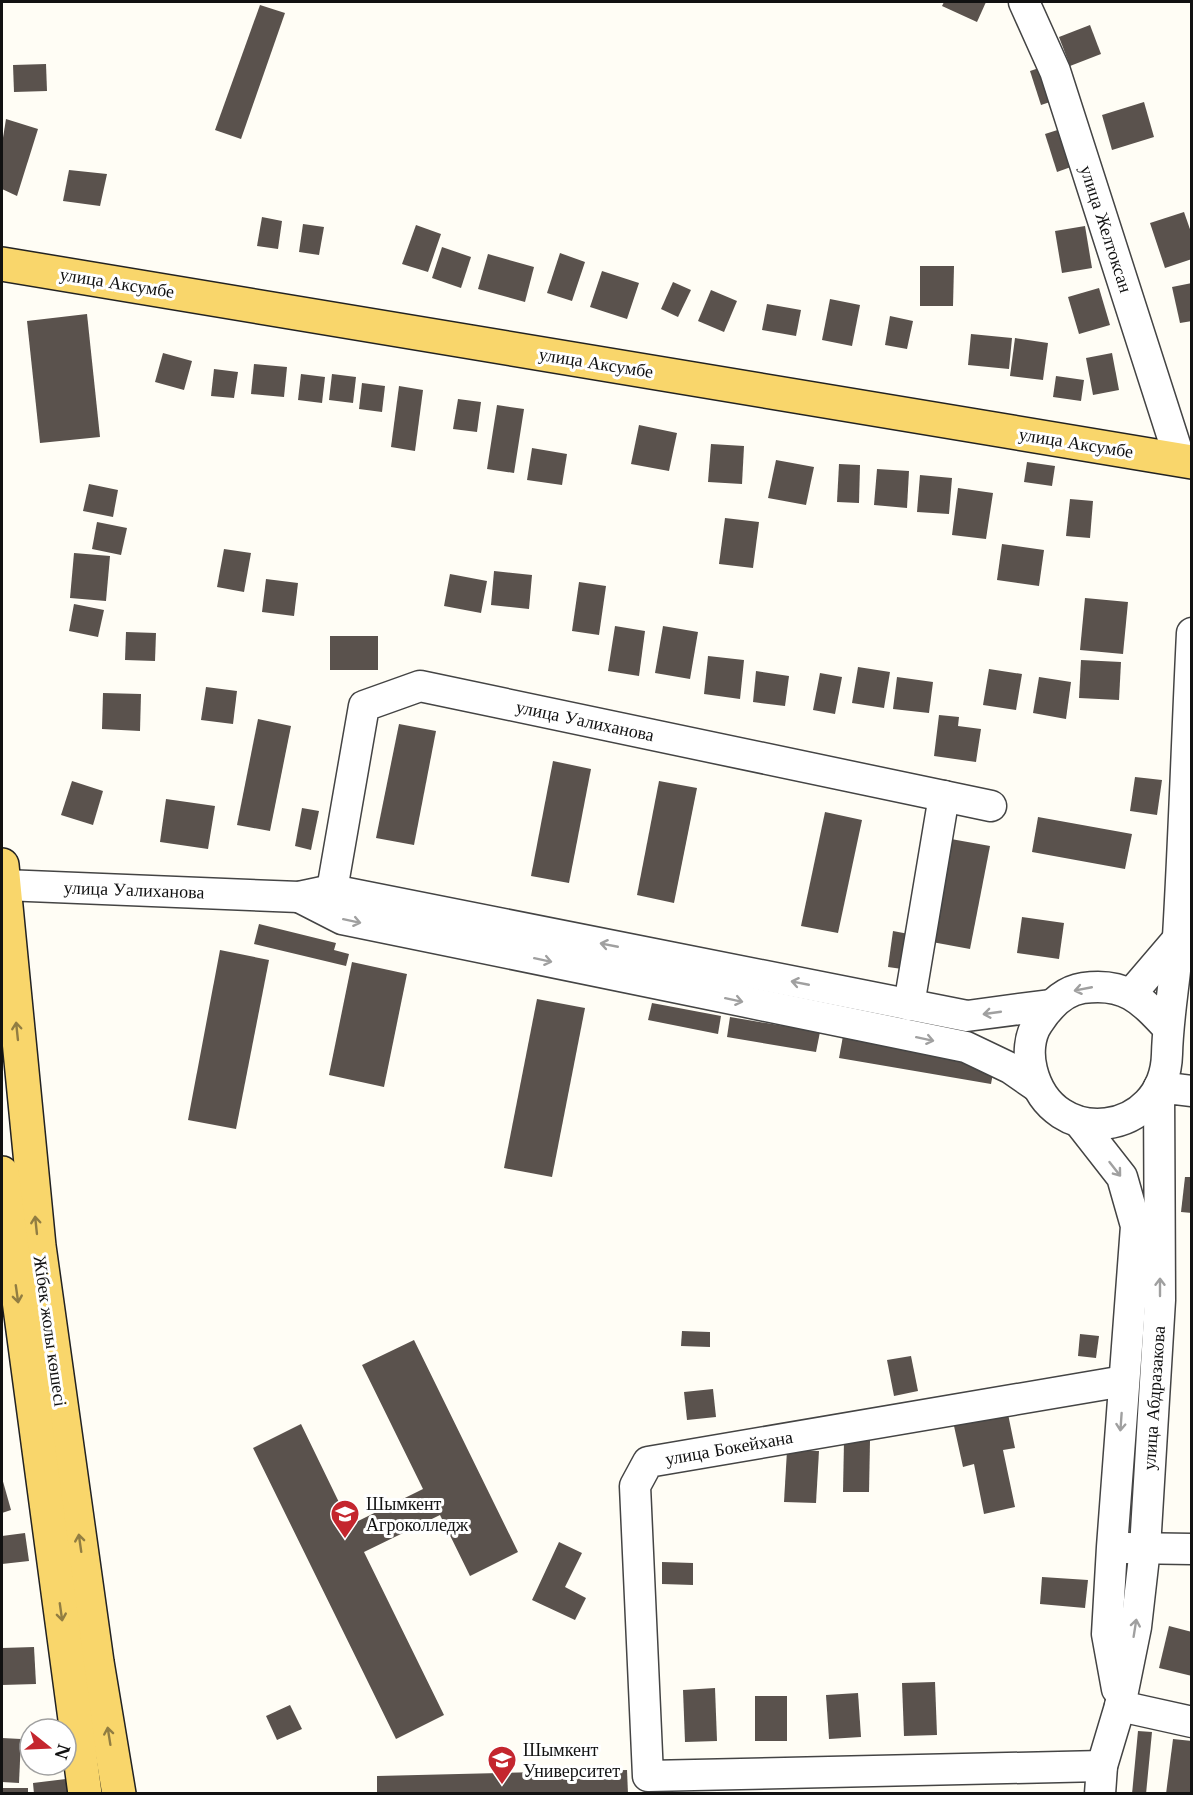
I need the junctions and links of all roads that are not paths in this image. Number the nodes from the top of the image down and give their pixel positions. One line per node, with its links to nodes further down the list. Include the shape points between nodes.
1 (1024, 2): 3 (street, улица Желтоксан, via 1055,71)
2 (2, 264): 3 (main road, улица Аксумбе)
3 (1186, 461)
4 (1191, 633): 10 (street)
5 (944, 796): 6 (street, улица Уалиханова); 8 (street, улица Уалиханова, via 420,686 364,706); 13 (street)
6 (991, 806)
7 (3, 875): 9 (street, улица Уалиханова); 30 (main road, Жібек жолы көшесі, one-way to 7, via 39,1246)
8 (332, 890): 9 (street, улица Уалиханова); 13 (street, улица Уалиханова, one-way to 8)
9 (299, 897): 16 (street, улица Уалиханова, one-way to 16, via 342,919 966,1047 1010,1068)
10 (1178, 939): 11 (street); 12 (street)
11 (1183, 973): 15 (street)
12 (1131, 994): 14 (street, one-way to 14, via 1103,986 1075,990); 15 (street)
13 (909, 1005): 14 (street, улица Уалиханова, one-way to 13, via 967,1016)
14 (1050, 1005): 16 (street, via 1034,1029 1029,1058)
15 (1168, 1028): 17 (street, via 1167,1067)
16 (1036, 1086): 19 (street, via 1053,1109)
17 (1159, 1087): 18 (street); 19 (street, via 1135,1115 1108,1124); 24 (street, улица Абдразакова, one-way to 17, via 1160,1300)
18 (1191, 1090)
19 (1079, 1122): 22 (street, улица Абдразакова, one-way to 22, via 1122,1177 1136,1226)
20 (2, 1173): 21 (main road, Жібек жолы көшесі)
21 (6, 1252): 29 (main road, Жібек жолы көшесі, one-way to 29)
22 (1124, 1381): 23 (street, улица Абдразакова, one-way to 23); 28 (street, улица Бокейхана, via 648,1462 635,1486 648,1776)
23 (1112, 1547): 24 (street); 26 (street, улица Абдразакова, via 1107,1634)
24 (1145, 1548): 25 (street); 26 (street, улица Абдразакова, one-way to 24, via 1136,1627)
25 (1191, 1549)
26 (1120, 1706): 27 (street); 28 (street, улица Абдразакова)
27 (1191, 1722)
28 (1101, 1780)
29 (85, 1794)
30 (119, 1794)

